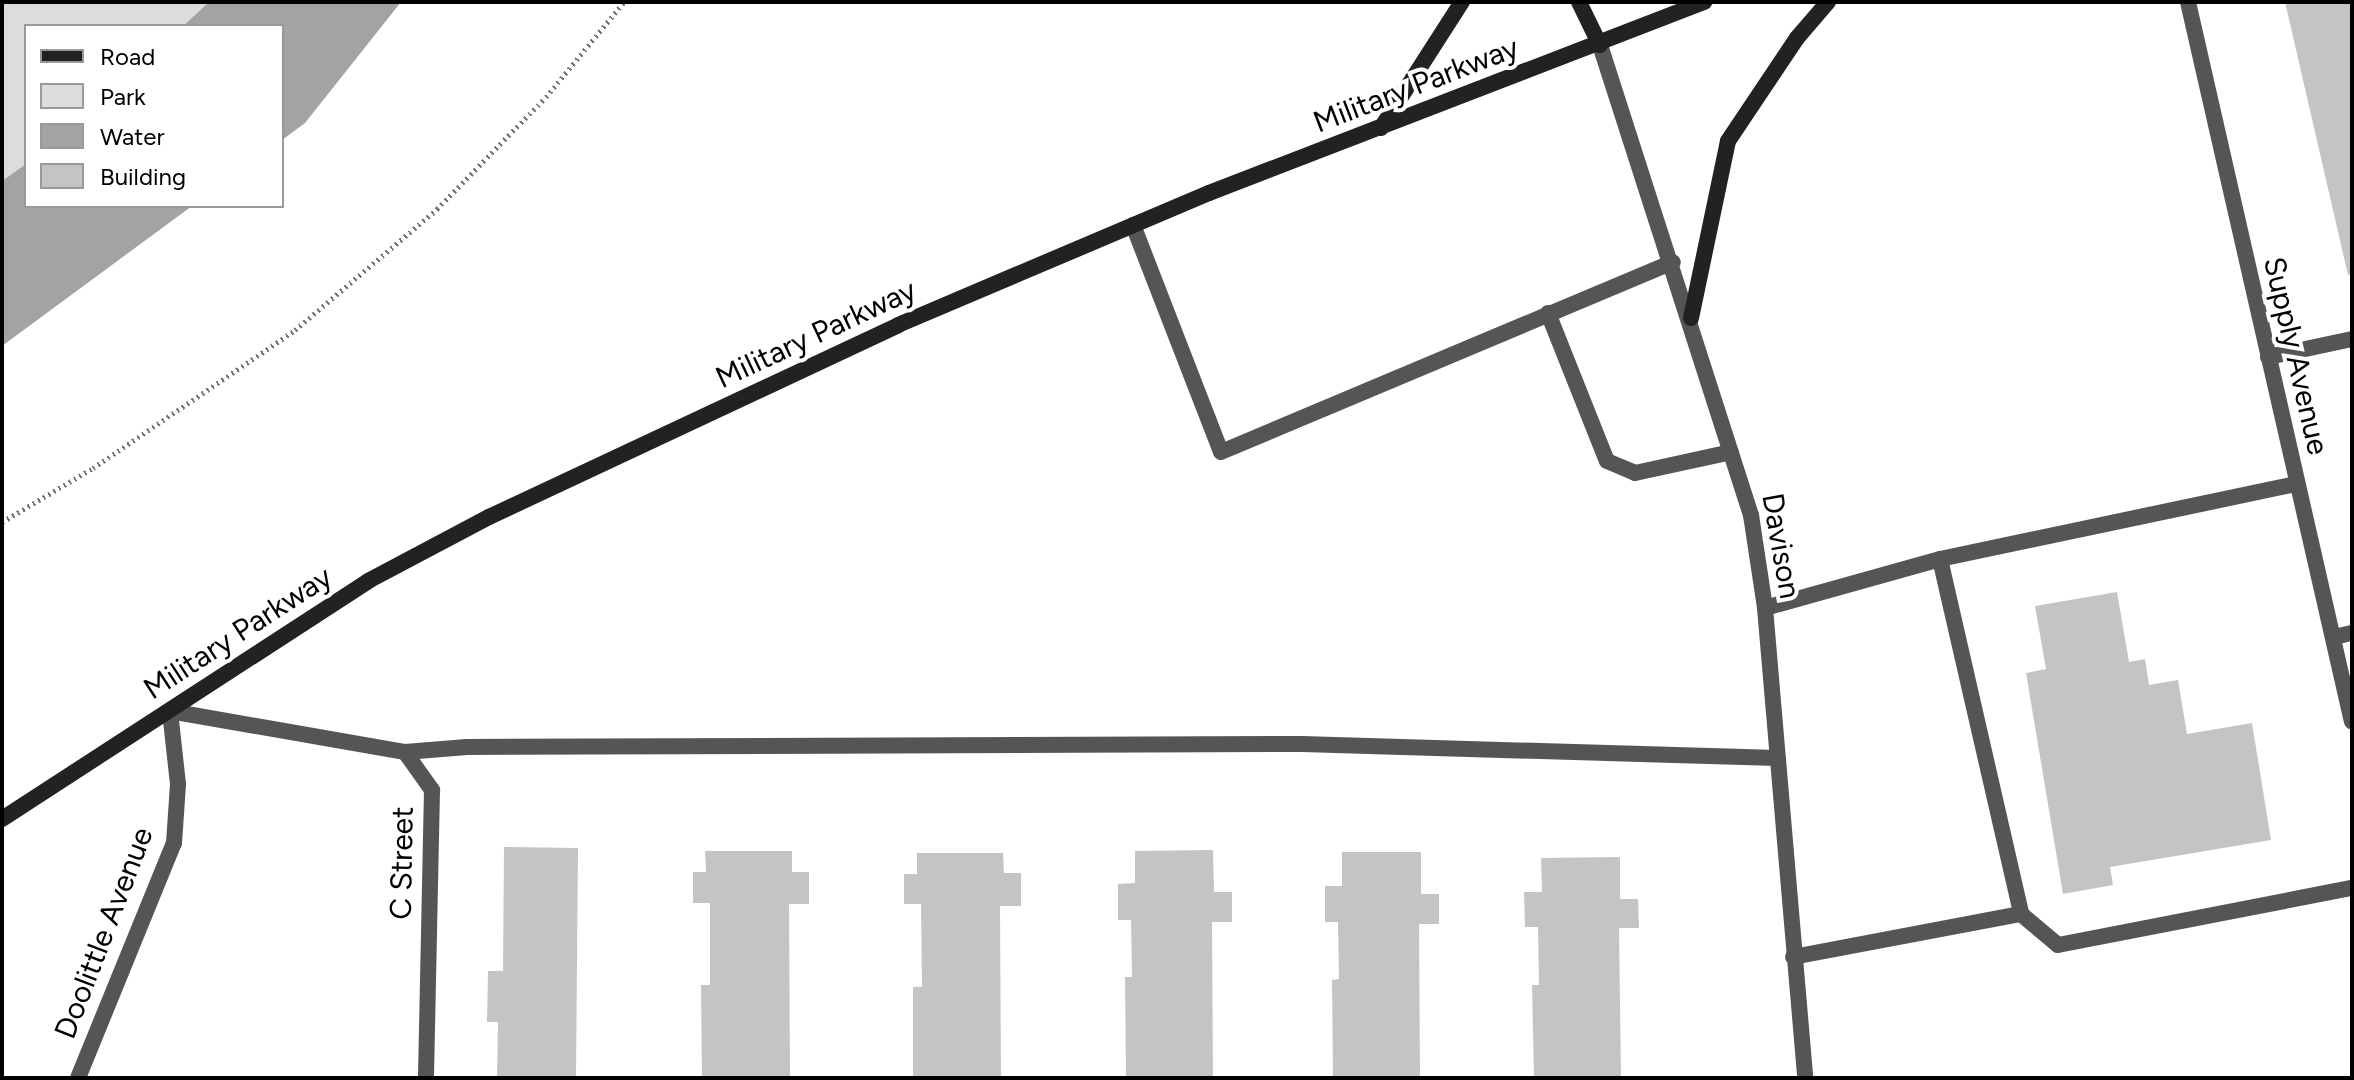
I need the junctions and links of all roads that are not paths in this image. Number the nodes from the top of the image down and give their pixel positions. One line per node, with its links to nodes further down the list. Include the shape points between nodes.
1 (1462, 2): 8 (street)
2 (1579, 2): 7 (street, Davison)
3 (1588, 2): 7 (street, Davison)
4 (1704, 2): 7 (street, Military Parkway)
5 (1828, 2): 12 (street, via 1797,38 1728,141)
6 (2188, 2): 14 (street, Supply Avenue)
7 (1600, 45): 8 (street, Military Parkway); 10 (street, Davison)
8 (1381, 128): 9 (street, Military Parkway)
9 (1133, 225): 11 (street, via 1221,452); 21 (street, Military Parkway, via 898,325 489,517 368,581)
10 (1673, 262): 11 (street); 12 (street, Davison)
11 (1548, 313): 15 (street, via 1607,461 1635,473)
12 (1691, 318): 15 (street, Davison)
13 (2352, 339): 14 (street)
14 (2268, 357): 16 (street, Supply Avenue)
15 (1731, 452): 18 (street, Davison, via 1751,515)
16 (2297, 484): 17 (street); 20 (street, Supply Avenue)
17 (1940, 559): 18 (street); 27 (street)
18 (1765, 608): 24 (street, Davison)
19 (2352, 633): 20 (street)
20 (2334, 637): 22 (street, Supply Avenue)
21 (170, 711): 23 (street); 25 (street, Military Parkway); 29 (street, Doolittle Avenue, via 178,784 174,843)
22 (2352, 722)
23 (405, 752): 24 (street, via 467,747 1302,744); 30 (street, C Street, via 432,790)
24 (1778, 758): 28 (street, Davison)
25 (2, 819)
26 (2352, 888): 27 (street, via 2058,945)
27 (2021, 914): 28 (street)
28 (1793, 957): 31 (street, Davison)
29 (78, 1078)
30 (426, 1078)
31 (1805, 1078)

